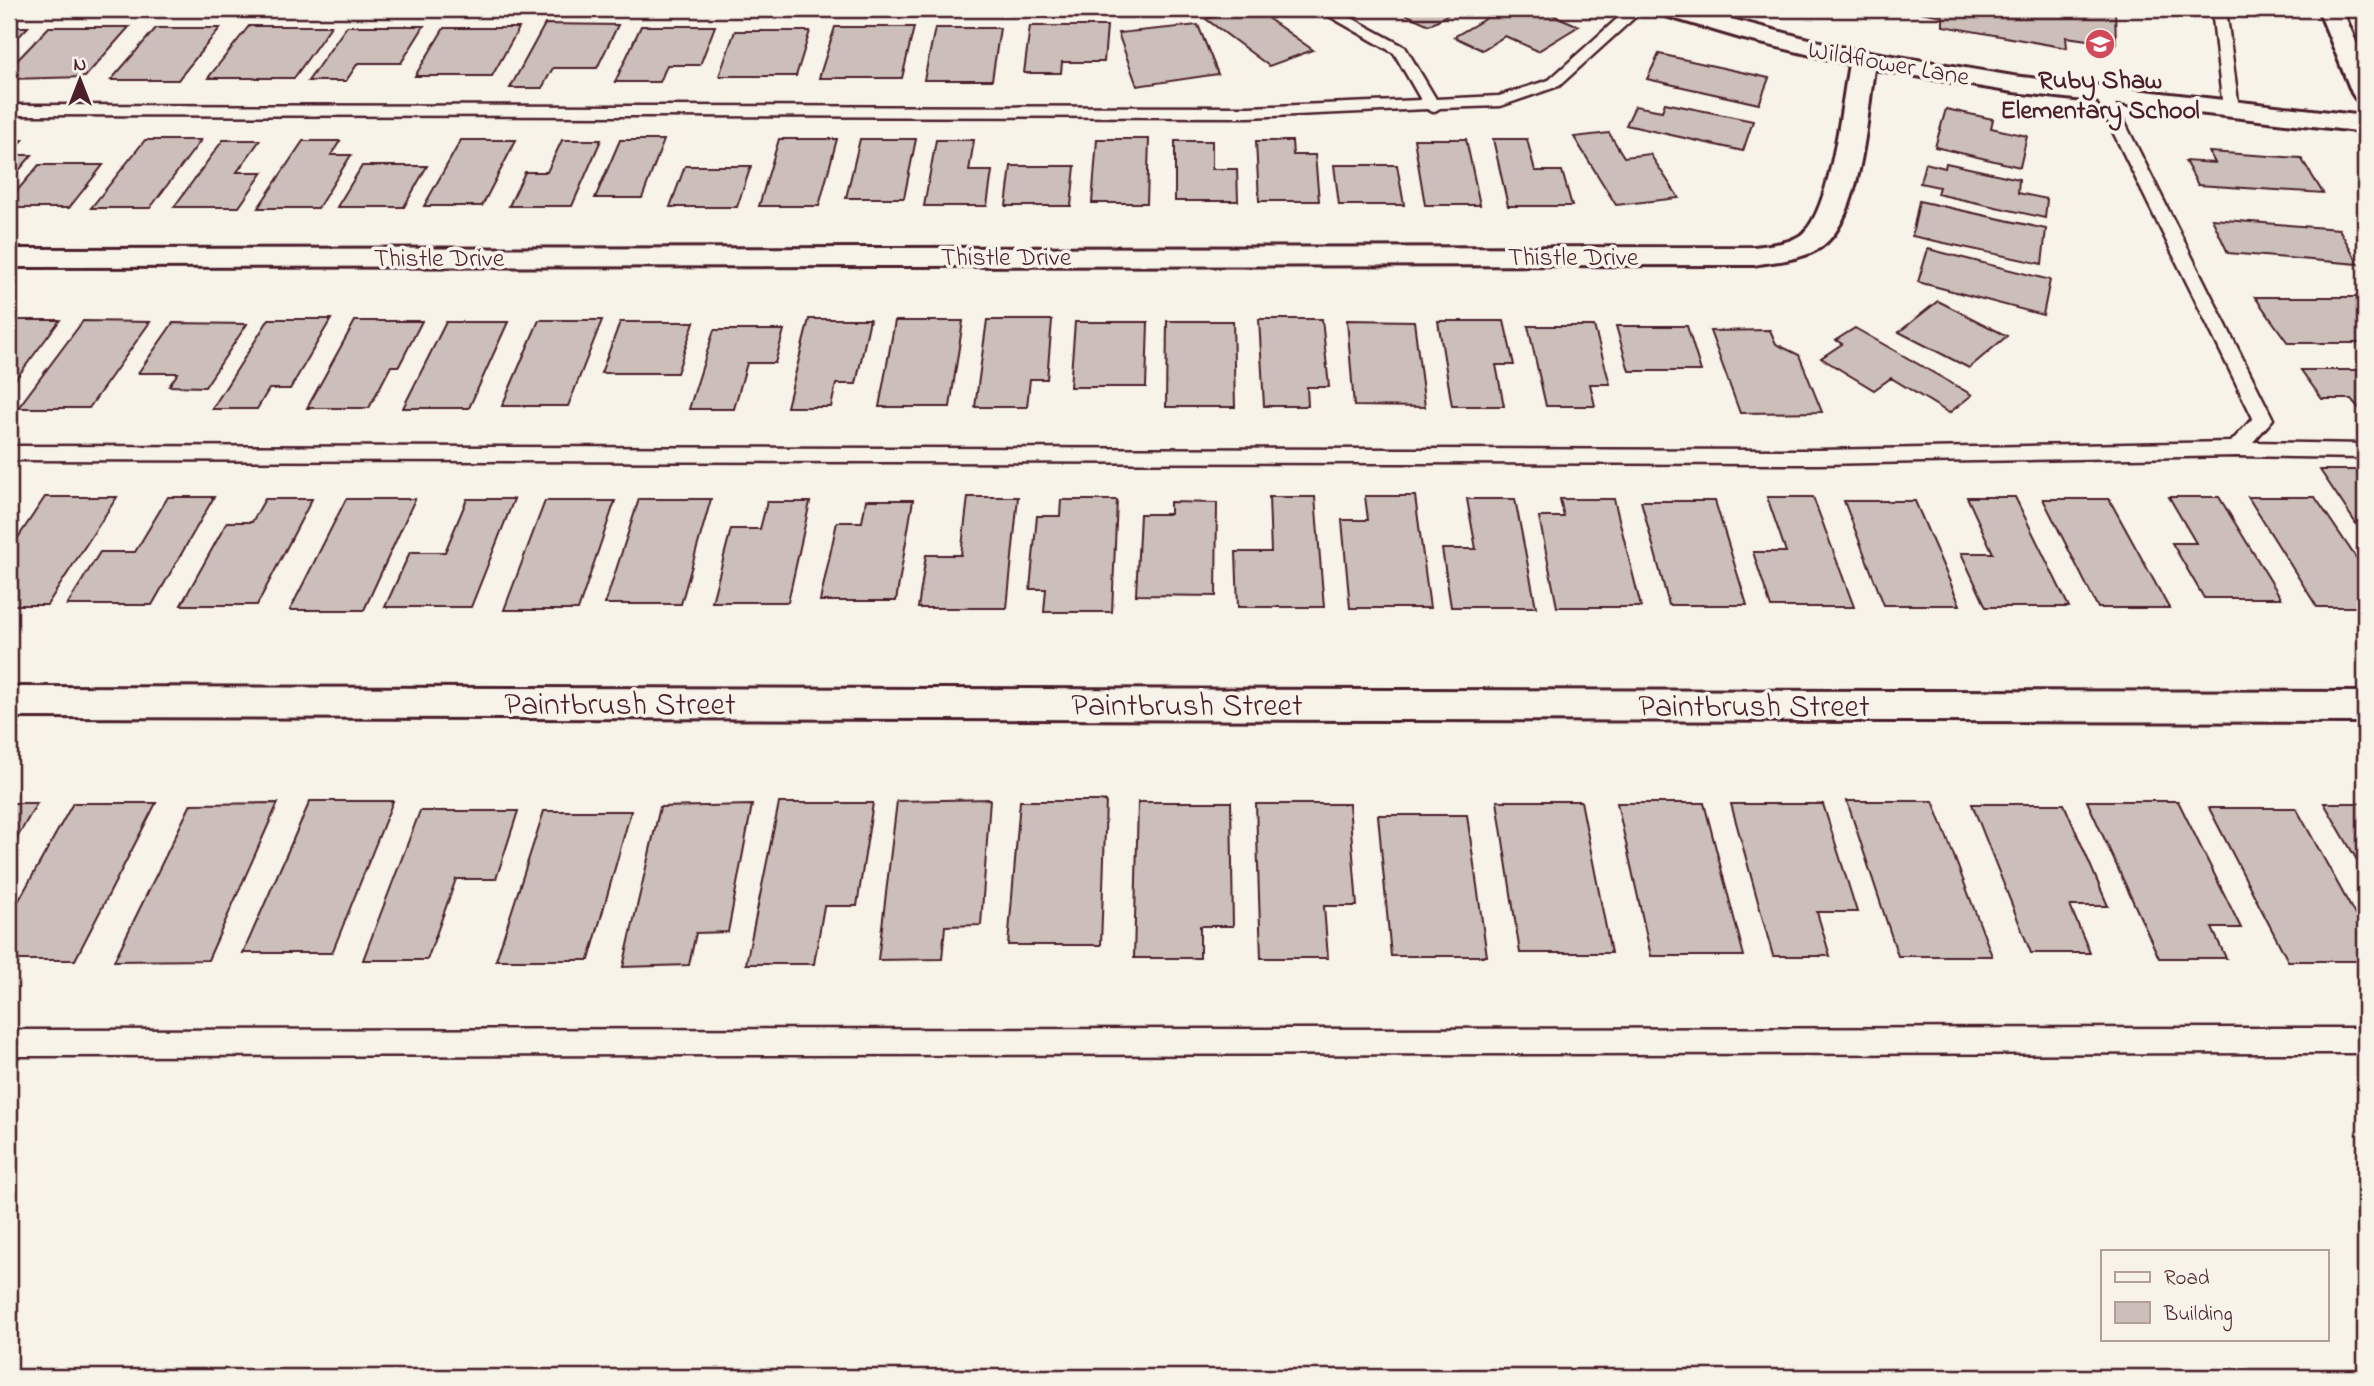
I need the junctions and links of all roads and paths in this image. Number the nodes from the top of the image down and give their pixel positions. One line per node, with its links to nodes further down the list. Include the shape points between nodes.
1 (1324, 9): 9 (lane, via 1400,50)
2 (1637, 9): 9 (lane, via 1554,83 1501,101)
3 (1668, 9): 6 (street, Wildflower Lane)
4 (2219, 9): 10 (lane)
5 (2330, 9): 7 (street)
6 (1862, 61): 8 (street, Wildflower Lane); 13 (street, Thistle Drive, via 1839,191 1829,218 1819,235 1795,250 1754,256)
7 (2365, 93)
8 (2103, 95): 10 (street, Wildflower Lane); 14 (lane, via 2263,419)
9 (1433, 107): 11 (lane, via 1249,112)
10 (2231, 109): 12 (street, Wildflower Lane)
11 (9, 110)
12 (2365, 124)
13 (9, 258)
14 (2236, 449): 15 (lane); 16 (lane, via 1819,457)
15 (2365, 451)
16 (9, 453)
17 (9, 702): 18 (street, Paintbrush Street)
18 (2365, 706)
19 (2365, 1040): 20 (lane)
20 (9, 1042)

